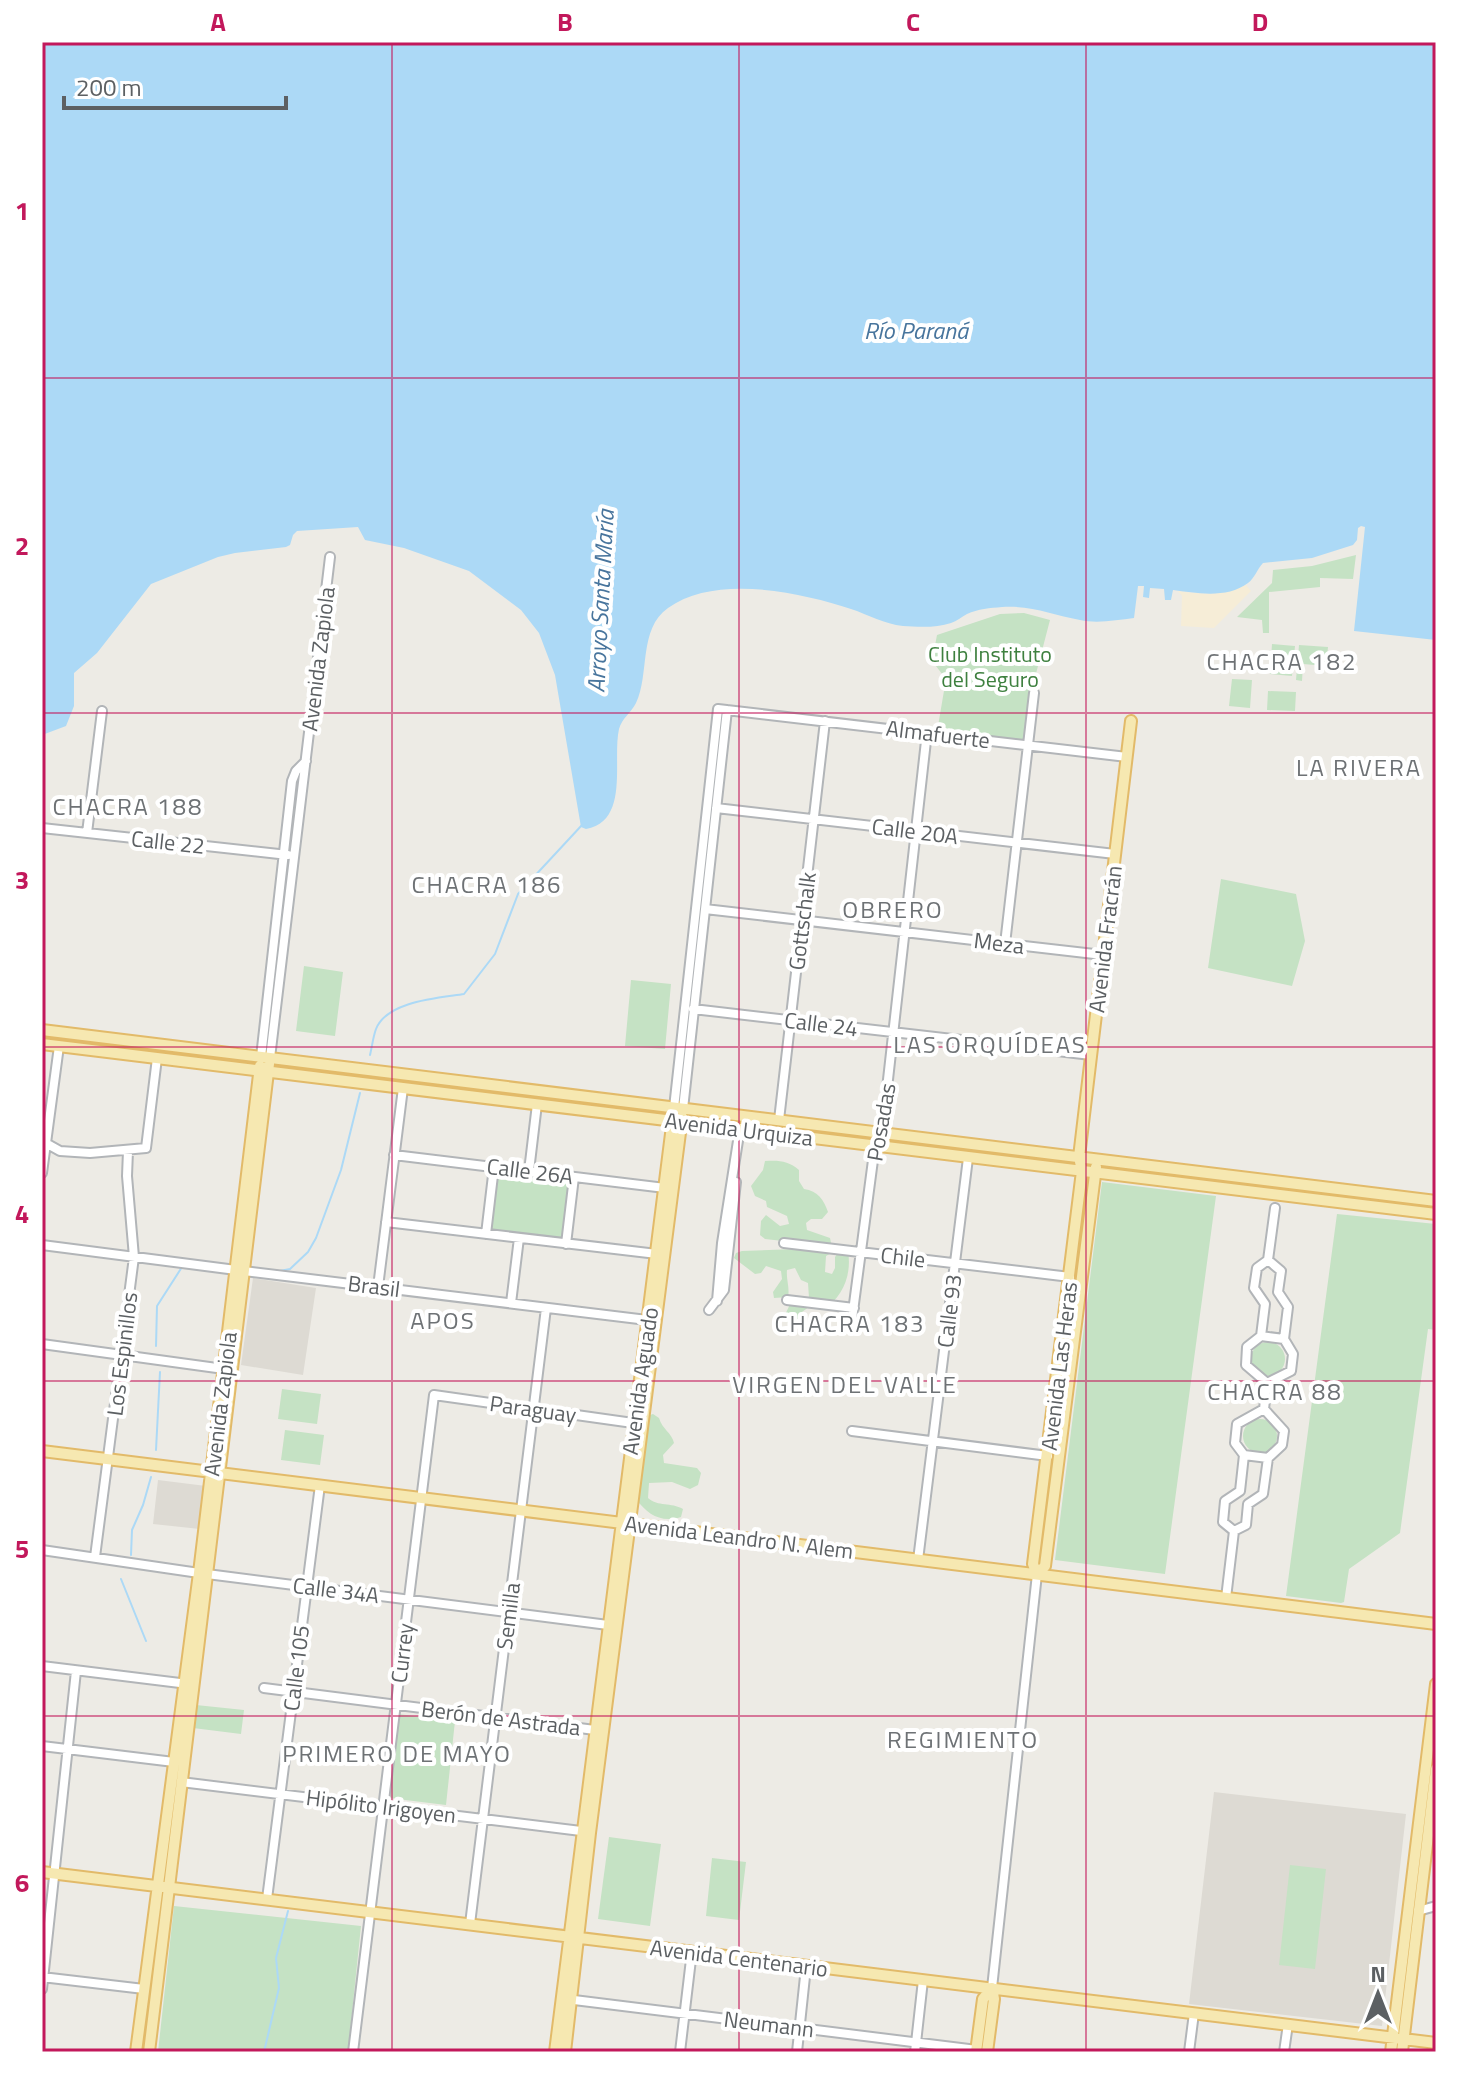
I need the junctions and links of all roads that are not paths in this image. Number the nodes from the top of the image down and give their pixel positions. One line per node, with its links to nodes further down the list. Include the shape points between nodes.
1 (330, 557): 10 (street, Avenida Zapiola)
2 (1034, 693): 8 (street)
3 (727, 710): 5 (street, Almafuerte); 11 (street, Avenida Aguado); 37 (street, Avenida Aguado)
4 (102, 711): 15 (street)
5 (825, 721): 7 (street, Almafuerte); 12 (street, Gottschalk)
6 (1131, 721): 9 (main road, Avenida Fracrán)
7 (927, 732): 8 (street, Almafuerte); 14 (street, Posadas)
8 (1028, 745): 9 (street, Almafuerte); 16 (street)
9 (1127, 757): 17 (main road, Avenida Fracrán)
10 (306, 761): 18 (street, Avenida Zapiola, via 292,781); 19 (street, Avenida Zapiola)
11 (716, 808): 12 (street, Calle 20A); 20 (street, Avenida Aguado)
12 (814, 819): 14 (street, Calle 20A); 21 (street, Gottschalk)
13 (42, 828): 15 (street, Calle 22)
14 (917, 831): 16 (street, Calle 20A); 22 (street, Posadas)
15 (87, 833): 18 (street, Calle 22)
16 (1017, 843): 17 (street, Calle 20A); 23 (street)
17 (1115, 854): 24 (main road, Avenida Fracrán)
18 (284, 855): 19 (street, Calle 22); 32 (street, Avenida Zapiola)
19 (295, 856): 32 (street, Avenida Zapiola)
20 (705, 909): 21 (street, Meza); 25 (street, Avenida Aguado)
21 (802, 920): 22 (street, Meza); 26 (street, Gottschalk)
22 (906, 932): 23 (street, Meza); 28 (street, Posadas)
23 (1005, 944): 24 (street, Meza)
24 (1103, 955): 31 (main road, Avenida Fracrán)
25 (693, 1009): 26 (street, Calle 24); 37 (street, Avenida Aguado)
26 (790, 1020): 28 (street, Calle 24); 38 (street, Gottschalk)
27 (42, 1030): 32 (main road, Avenida Urquiza)
28 (894, 1032): 31 (street, Calle 24); 41 (street, Posadas)
29 (42, 1044): 30 (main road, Avenida Urquiza)
30 (59, 1046): 33 (main road, Avenida Urquiza); 42 (street)
31 (1091, 1055): 46 (main road, Avenida Fracrán)
32 (265, 1057): 34 (main road, Avenida Zapiola); 37 (main road, Avenida Urquiza)
33 (157, 1058): 34 (main road, Avenida Urquiza); 44 (street, via 146,1148)
34 (264, 1070): 35 (main road, Avenida Urquiza); 70 (main road, Avenida Zapiola)
35 (403, 1088): 36 (main road, Avenida Urquiza); 45 (street)
36 (537, 1104): 39 (main road, Avenida Urquiza); 50 (street)
37 (678, 1108): 38 (main road, Avenida Urquiza); 39 (main road, Avenida Aguado)
38 (779, 1120): 41 (main road, Avenida Urquiza)
39 (677, 1121): 40 (main road, Avenida Urquiza); 55 (main road, Avenida Aguado); 105 (main road, Avenida Aguado)
40 (740, 1128): 43 (main road, Avenida Urquiza); 79 (street, via 717,1301)
41 (882, 1133): 43 (street, Posadas); 46 (main road, Avenida Urquiza)
42 (44, 1142): 44 (street, via 60,1151); 53 (street)
43 (875, 1145): 47 (main road, Avenida Urquiza); 65 (street, Posadas)
44 (128, 1151): 67 (street, Los Espinillos)
45 (394, 1155): 49 (street, Calle 26A); 59 (street)
46 (1079, 1157): 48 (main road, Avenida Urquiza); 51 (main road, Avenida Las Heras)
47 (968, 1158): 51 (main road, Avenida Urquiza); 69 (street, Calle 93)
48 (1096, 1160): 52 (main road, Avenida Las Heras); 56 (main road, Avenida Urquiza)
49 (494, 1167): 50 (street, Calle 26A); 60 (street)
50 (529, 1171): 54 (street, Calle 26A)
51 (1082, 1171): 52 (main road, Avenida Urquiza); 71 (main road, Avenida Las Heras)
52 (1095, 1172): 58 (main road, Avenida Urquiza); 111 (main road, Avenida Las Heras, via 1045,1566)
53 (42, 1173)
54 (574, 1177): 55 (street, Calle 26A); 63 (street)
55 (665, 1188): 66 (main road, Avenida Aguado)
56 (1436, 1201)
57 (1275, 1208): 68 (street)
58 (1436, 1214)
59 (386, 1222): 60 (street); 72 (street)
60 (486, 1234): 61 (street)
61 (519, 1238): 63 (street); 75 (street)
62 (784, 1243): 65 (street, Chile)
63 (566, 1244): 66 (street)
64 (42, 1245): 67 (street, Brasil)
65 (861, 1252): 69 (street, Chile); 78 (street, Posadas)
66 (657, 1254): 81 (main road, Avenida Aguado)
67 (134, 1257): 70 (street, Brasil); 85 (street, Los Espinillos)
68 (1268, 1260): 73 (street, via 1281,1271); 76 (street, via 1257,1268 1254,1288)
69 (955, 1263): 71 (street, Chile); 93 (street, Calle 93)
70 (240, 1270): 72 (street, Brasil); 86 (main road, Avenida Zapiola); 99 (main road, Avenida Zapiola)
71 (1070, 1277): 96 (main road, Avenida Las Heras)
72 (378, 1287): 75 (street, Brasil)
73 (1278, 1292): 76 (street); 83 (street, via 1288,1307)
74 (787, 1300): 78 (street)
75 (511, 1303): 77 (street, Brasil)
76 (1265, 1304): 82 (street)
77 (546, 1308): 81 (street, Brasil); 89 (street, Semilla)
78 (854, 1308): 80 (street, Posadas)
79 (709, 1310)
80 (852, 1319)
81 (647, 1320): 91 (main road, Avenida Aguado)
82 (1261, 1336): 83 (street); 87 (street, via 1247,1347 1246,1365)
83 (1284, 1339): 87 (street, via 1293,1354 1291,1371)
84 (42, 1344): 85 (street)
85 (121, 1355): 86 (street); 98 (street, Los Espinillos)
86 (224, 1369): 99 (main road, Avenida Zapiola)
87 (1267, 1383): 90 (street)
88 (434, 1395): 89 (street, Paraguay); 102 (street, Currey)
89 (534, 1409): 91 (street, Paraguay); 104 (street, Semilla)
90 (1264, 1409): 95 (street, via 1237,1424 1235,1443); 97 (street, via 1284,1431 1282,1445)
91 (633, 1423): 105 (main road, Avenida Aguado)
92 (852, 1431): 93 (street)
93 (933, 1441): 96 (street); 109 (street, Calle 93)
94 (42, 1451): 98 (main road, Avenida Leandro N. Alem)
95 (1244, 1455): 97 (street); 101 (street)
96 (1048, 1456): 111 (main road, Avenida Las Heras, via 1033,1564)
97 (1268, 1458): 103 (street, via 1263,1494)
98 (108, 1460): 99 (main road, Avenida Leandro N. Alem); 108 (street, Los Espinillos)
99 (215, 1472): 100 (main road, Avenida Leandro N. Alem); 110 (main road, Avenida Zapiola)
100 (320, 1485): 102 (main road, Avenida Leandro N. Alem); 112 (street, Calle 105)
101 (1240, 1491): 103 (street); 106 (street, via 1225,1501 1223,1522)
102 (421, 1497): 104 (main road, Avenida Leandro N. Alem); 114 (street, Currey)
103 (1248, 1504): 106 (street, via 1246,1525)
104 (521, 1510): 105 (main road, Avenida Leandro N. Alem); 115 (street, Semilla)
105 (626, 1523): 109 (main road, Avenida Leandro N. Alem); 117 (main road, Avenida Aguado); 144 (main road, Avenida Aguado)
106 (1234, 1531): 113 (street)
107 (42, 1550): 108 (street, Calle 34A)
108 (95, 1557): 110 (street, Calle 34A)
109 (918, 1560): 111 (main road, Avenida Leandro N. Alem)
110 (203, 1573): 112 (street, Calle 34A); 120 (main road, Avenida Zapiola)
111 (1037, 1574): 113 (main road, Avenida Leandro N. Alem); 149 (street, Avenida Las Heras)
112 (306, 1586): 114 (street, Calle 34A); 123 (street, Calle 105)
113 (1226, 1598): 116 (main road, Avenida Leandro N. Alem)
114 (408, 1600): 115 (street, Calle 34A); 124 (street, Currey)
115 (509, 1612): 117 (street, Calle 34A); 125 (street, Semilla)
116 (1436, 1624)
117 (608, 1625): 126 (main road, Avenida Aguado)
118 (42, 1666): 119 (street)
119 (76, 1671): 120 (street); 128 (street)
120 (188, 1684): 129 (main road, Avenida Zapiola); 131 (main road, Avenida Zapiola)
121 (1436, 1684): 157 (main road)
122 (264, 1688): 123 (street, Berón de Astrada)
123 (293, 1692): 124 (street, Berón de Astrada); 132 (street, Calle 105)
124 (396, 1705): 125 (street, Berón de Astrada); 133 (street, Currey)
125 (496, 1717): 126 (street, Berón de Astrada); 134 (street, Semilla)
126 (595, 1730): 135 (main road, Avenida Aguado)
127 (42, 1746): 128 (street)
128 (67, 1749): 129 (street); 137 (street)
129 (174, 1762): 138 (main road, Avenida Zapiola)
130 (1436, 1769): 141 (main road)
131 (181, 1782): 132 (street, Hipólito Irigoyen); 138 (main road, Avenida Zapiola)
132 (280, 1793): 133 (street, Hipólito Irigoyen); 139 (street, Calle 105)
133 (384, 1806): 134 (street, Hipólito Irigoyen); 142 (street, Currey)
134 (483, 1819): 135 (street, Hipólito Irigoyen); 143 (street, Semilla)
135 (581, 1831): 144 (main road, Avenida Aguado)
136 (42, 1872): 137 (main road, Avenida Centenario)
137 (56, 1874): 138 (main road, Avenida Centenario); 147 (street)
138 (164, 1887): 139 (main road, Avenida Centenario); 151 (main road, Avenida Zapiola); 162 (main road, Avenida Zapiola)
139 (267, 1899): 142 (main road, Avenida Centenario)
140 (1436, 1906): 141 (street)
141 (1418, 1911): 157 (main road)
142 (371, 1912): 143 (main road, Avenida Centenario); 163 (street, Currey)
143 (470, 1924): 144 (main road, Avenida Centenario)
144 (573, 1937): 145 (main road, Avenida Centenario); 152 (main road, Avenida Aguado)
145 (692, 1951): 146 (main road, Avenida Centenario); 154 (street)
146 (806, 1967): 148 (main road, Avenida Centenario); 156 (street)
147 (43, 1977): 150 (street); 151 (street)
148 (923, 1980): 149 (main road, Avenida Centenario); 159 (street)
149 (992, 1988): 153 (main road, Avenida Centenario); 160 (main road, Avenida Las Heras, via 983,1999)
150 (42, 1989)
151 (144, 1989): 161 (main road, Avenida Zapiola)
152 (567, 1999): 154 (street, Neumann); 164 (main road, Avenida Aguado); 165 (main road, Avenida Aguado)
153 (1194, 2013): 155 (main road, Avenida Centenario); 168 (street)
154 (685, 2014): 156 (street, Neumann); 166 (street)
155 (1288, 2024): 157 (main road, Avenida Centenario); 169 (street)
156 (799, 2028): 159 (street, Neumann); 167 (street)
157 (1397, 2038): 158 (main road, Avenida Centenario); 170 (main road); 171 (main road)
158 (1436, 2043)
159 (915, 2047): 160 (street, Neumann)
160 (980, 2051)
161 (136, 2052)
162 (149, 2052)
163 (353, 2052)
164 (555, 2052)
165 (565, 2052)
166 (680, 2052)
167 (797, 2052)
168 (1189, 2052)
169 (1284, 2052)
170 (1391, 2052)
171 (1402, 2052)

